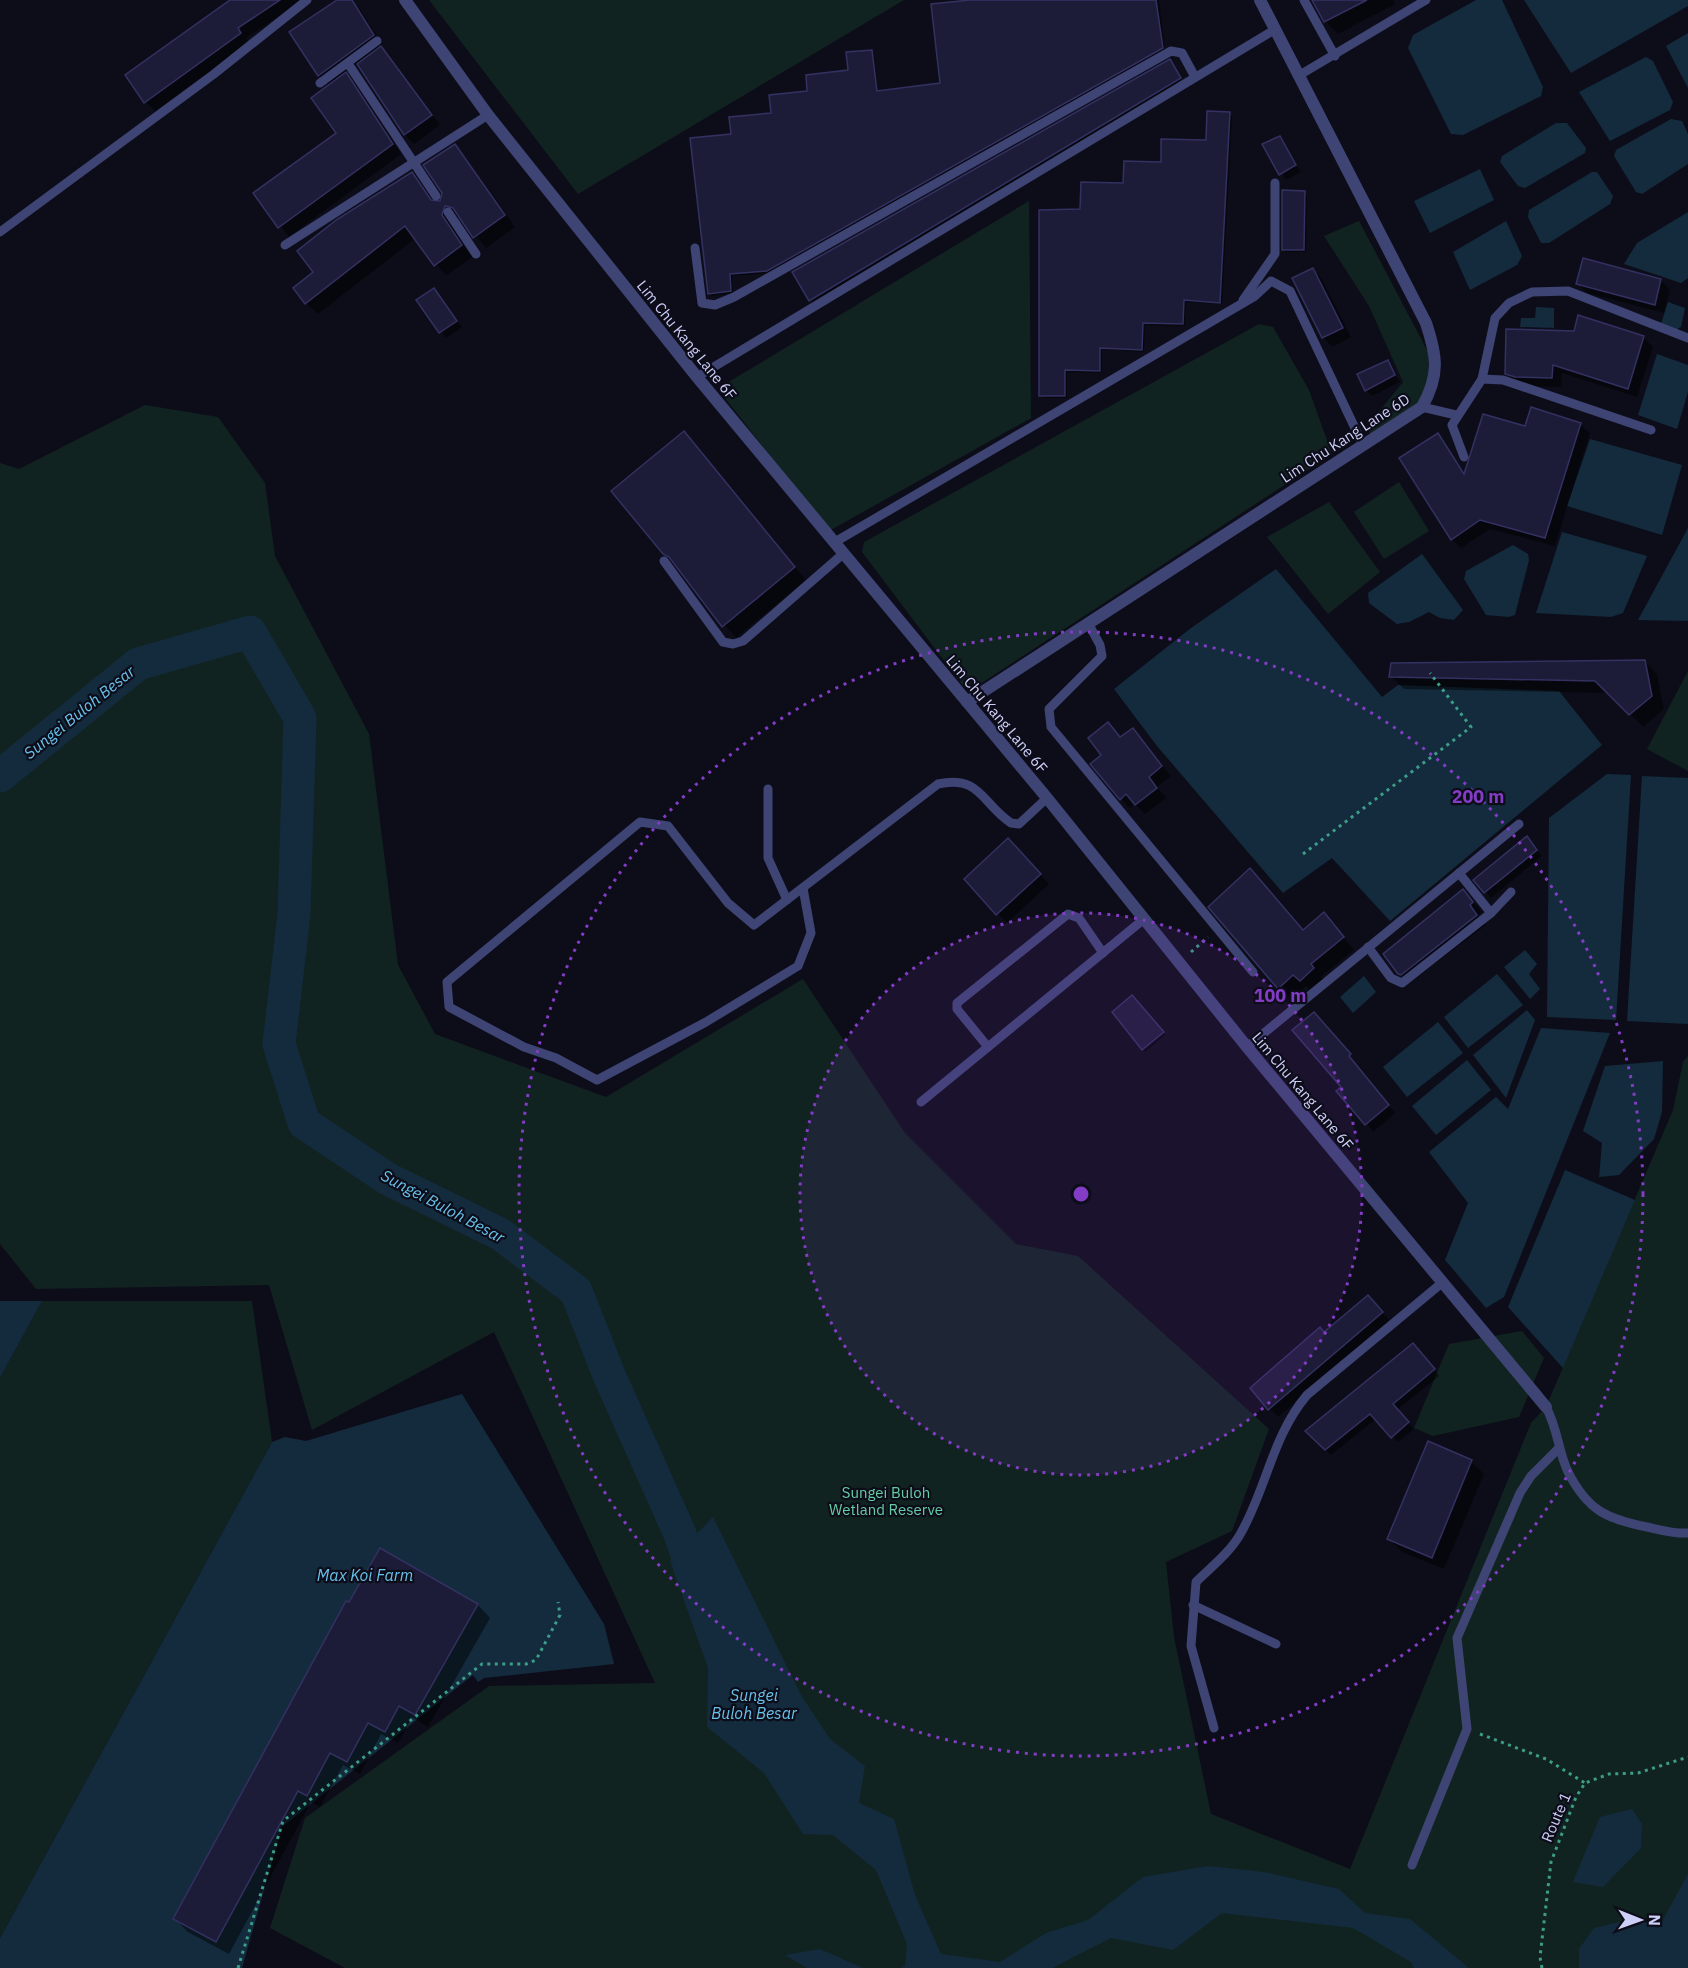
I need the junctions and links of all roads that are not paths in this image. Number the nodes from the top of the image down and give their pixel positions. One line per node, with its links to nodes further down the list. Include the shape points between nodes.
1 (405, 0): 13 (street, Lim Chu Kang Lane 6F)
2 (1260, 0): 6 (street, Lim Chu Kang Lane 6D)
3 (1304, 0): 8 (lane)
4 (1426, 0): 8 (lane)
5 (302, 2): 18 (lane, via 214,74)
6 (1274, 30): 10 (street, Lim Chu Kang Lane 6D); 11 (lane)
7 (377, 41): 9 (lane)
8 (1335, 56): 10 (lane)
9 (349, 65): 12 (lane); 14 (lane)
10 (1298, 76): 26 (street, Lim Chu Kang Lane 6D, via 1426,323 1435,349 1436,376)
11 (1196, 77): 20 (lane, via 1182,53 1171,51 715,305 702,303); 24 (lane)
12 (320, 83)
13 (488, 115): 14 (lane); 24 (street, Lim Chu Kang Lane 6F)
14 (414, 162): 16 (lane); 19 (lane)
15 (1275, 183): 22 (lane, via 1275,254)
16 (436, 196)
17 (448, 212): 21 (lane)
18 (0, 232)
19 (285, 245)
20 (695, 248)
21 (476, 254)
22 (1242, 302): 29 (lane, via 1270,281 1290,291); 31 (lane, via 1065,410)
23 (1688, 338): 25 (lane, via 1568,291 1532,292 1509,303 1495,318)
24 (696, 377): 31 (street, Lim Chu Kang Lane 6F)
25 (1482, 379): 27 (lane); 28 (lane, via 1503,380)
26 (1422, 407): 27 (lane); 29 (street, Lim Chu Kang Lane 6D)
27 (1456, 415): 30 (lane, via 1452,426)
28 (1651, 430)
29 (1363, 445): 34 (street, Lim Chu Kang Lane 6D)
30 (1464, 457)
31 (835, 542): 32 (street, Lim Chu Kang Lane 6F)
32 (844, 553): 33 (lane, via 743,641 733,644 723,642); 35 (street, Lim Chu Kang Lane 6F)
33 (664, 561)
34 (1088, 623): 35 (street, Lim Chu Kang Lane 6D); 47 (lane, via 1102,656 1049,709 1051,728)
35 (967, 702): 37 (street, Lim Chu Kang Lane 6F)
36 (768, 789): 42 (lane, via 768,858)
37 (1047, 798): 40 (lane, via 1019,824 1011,823 963,781 938,784); 44 (street, Lim Chu Kang Lane 6F)
38 (1519, 824): 39 (lane)
39 (1459, 873): 43 (lane); 45 (lane)
40 (802, 888): 42 (lane); 42 (lane, via 811,933 798,966 706,1022 597,1080 556,1058 524,1047 449,1006 447,982 640,822 668,826 728,903 754,925)
41 (1511, 892): 43 (lane)
42 (788, 900)
43 (1491, 913): 45 (lane, via 1402,983 1391,978)
44 (1144, 919): 46 (lane); 49 (street, Lim Chu Kang Lane 6F)
45 (1368, 947): 49 (lane)
46 (1103, 953): 48 (lane); 48 (lane, via 1079,918 1068,914 957,1003 957,1009)
47 (1253, 972)
48 (988, 1047): 50 (lane)
49 (1247, 1047): 51 (street, Lim Chu Kang Lane 6F)
50 (921, 1102)
51 (1443, 1282): 52 (street, Lim Chu Kang Lane 6F); 55 (lane, via 1307,1395 1292,1413 1242,1531 1233,1546 1196,1582)
52 (1546, 1407): 53 (lane, Lim Chu Kang Lane 6F, via 1556,1426)
53 (1559, 1448): 54 (lane, Lim Chu Kang Lane 6F, via 1569,1473 1594,1508 1612,1520 1675,1534); 58 (lane, via 1520,1493 1457,1638 1467,1728)
54 (1688, 1533)
55 (1193, 1605): 56 (lane); 57 (lane, via 1191,1646)
56 (1276, 1644)
57 (1214, 1728)
58 (1412, 1864)

